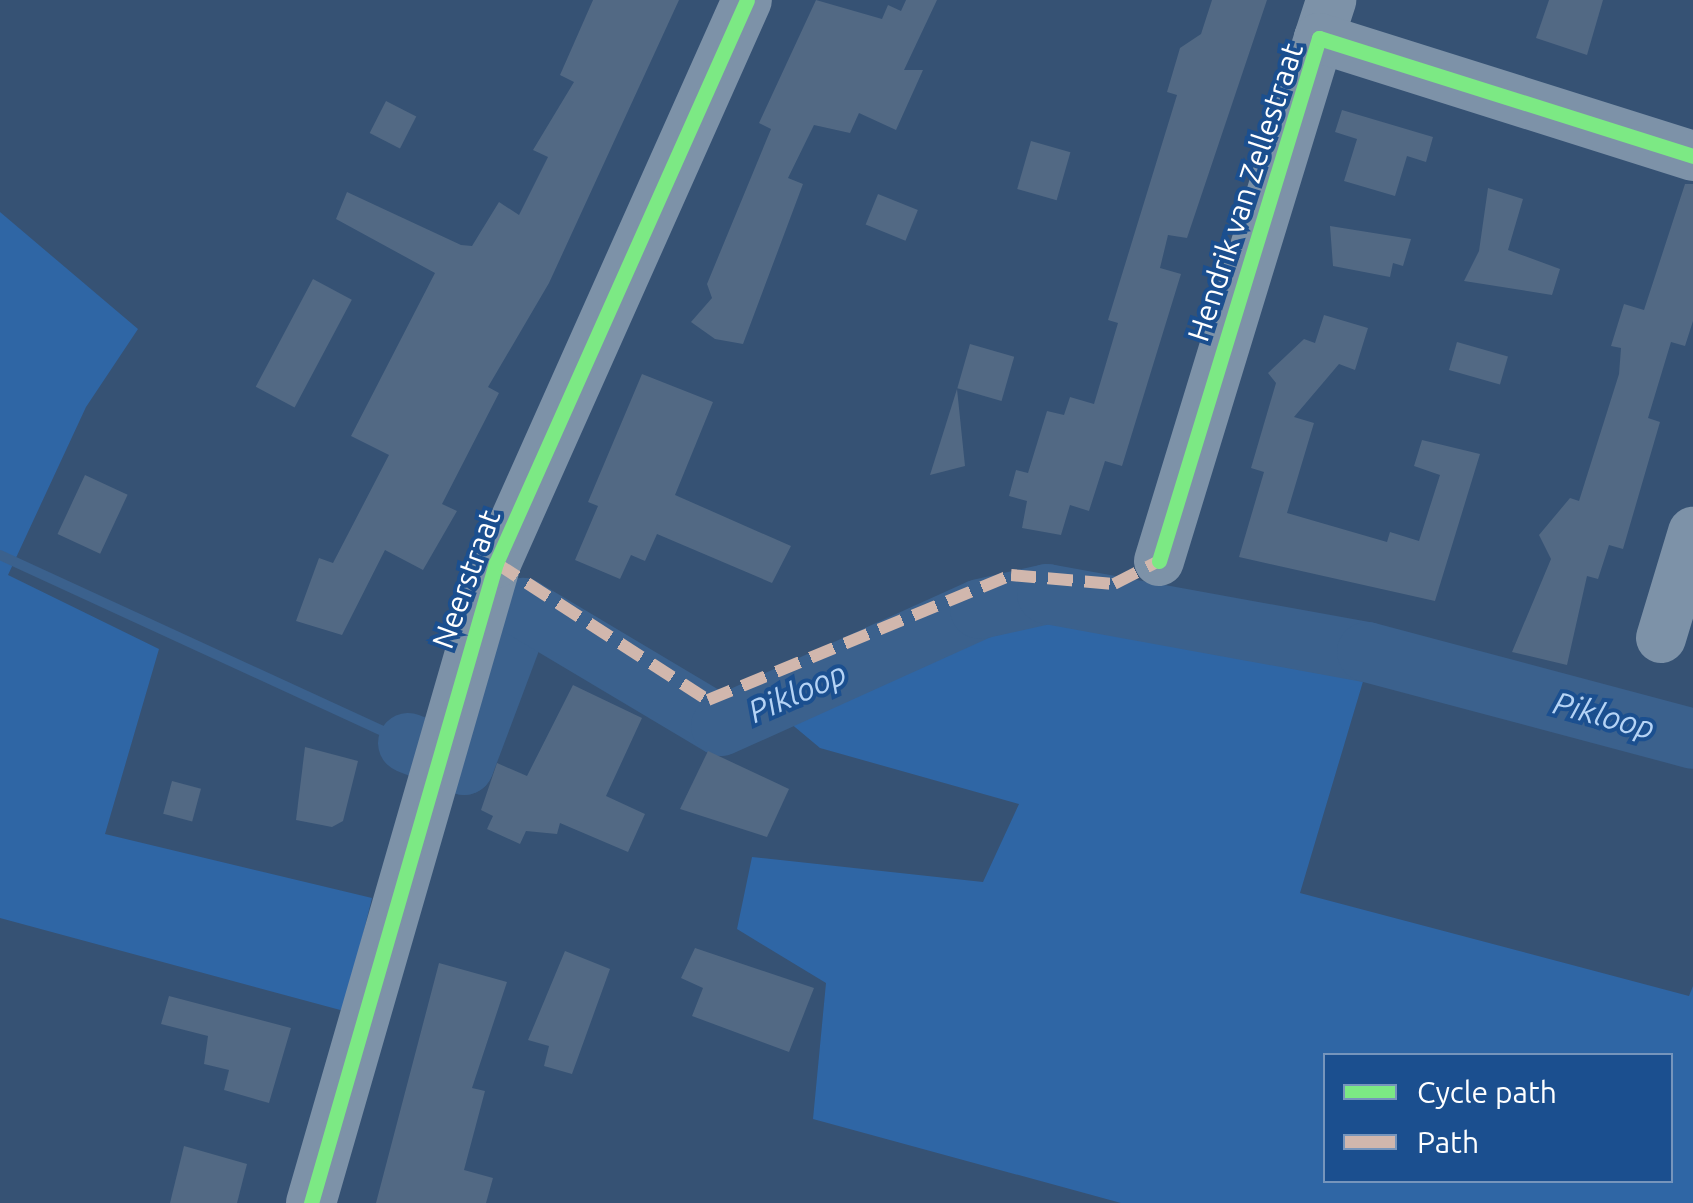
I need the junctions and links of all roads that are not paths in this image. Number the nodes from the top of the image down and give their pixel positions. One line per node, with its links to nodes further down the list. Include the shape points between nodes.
1 (747, 0): 7 (street, Neerstraat, via 496,564 436,752)
2 (1325, 19): 3 (street, Hendrik van Zellestraat); 5 (street, Hendrik van Zellestraat)
3 (1693, 156)
4 (1693, 532): 6 (street)
5 (1159, 561)
6 (1661, 638)
7 (312, 1203)

